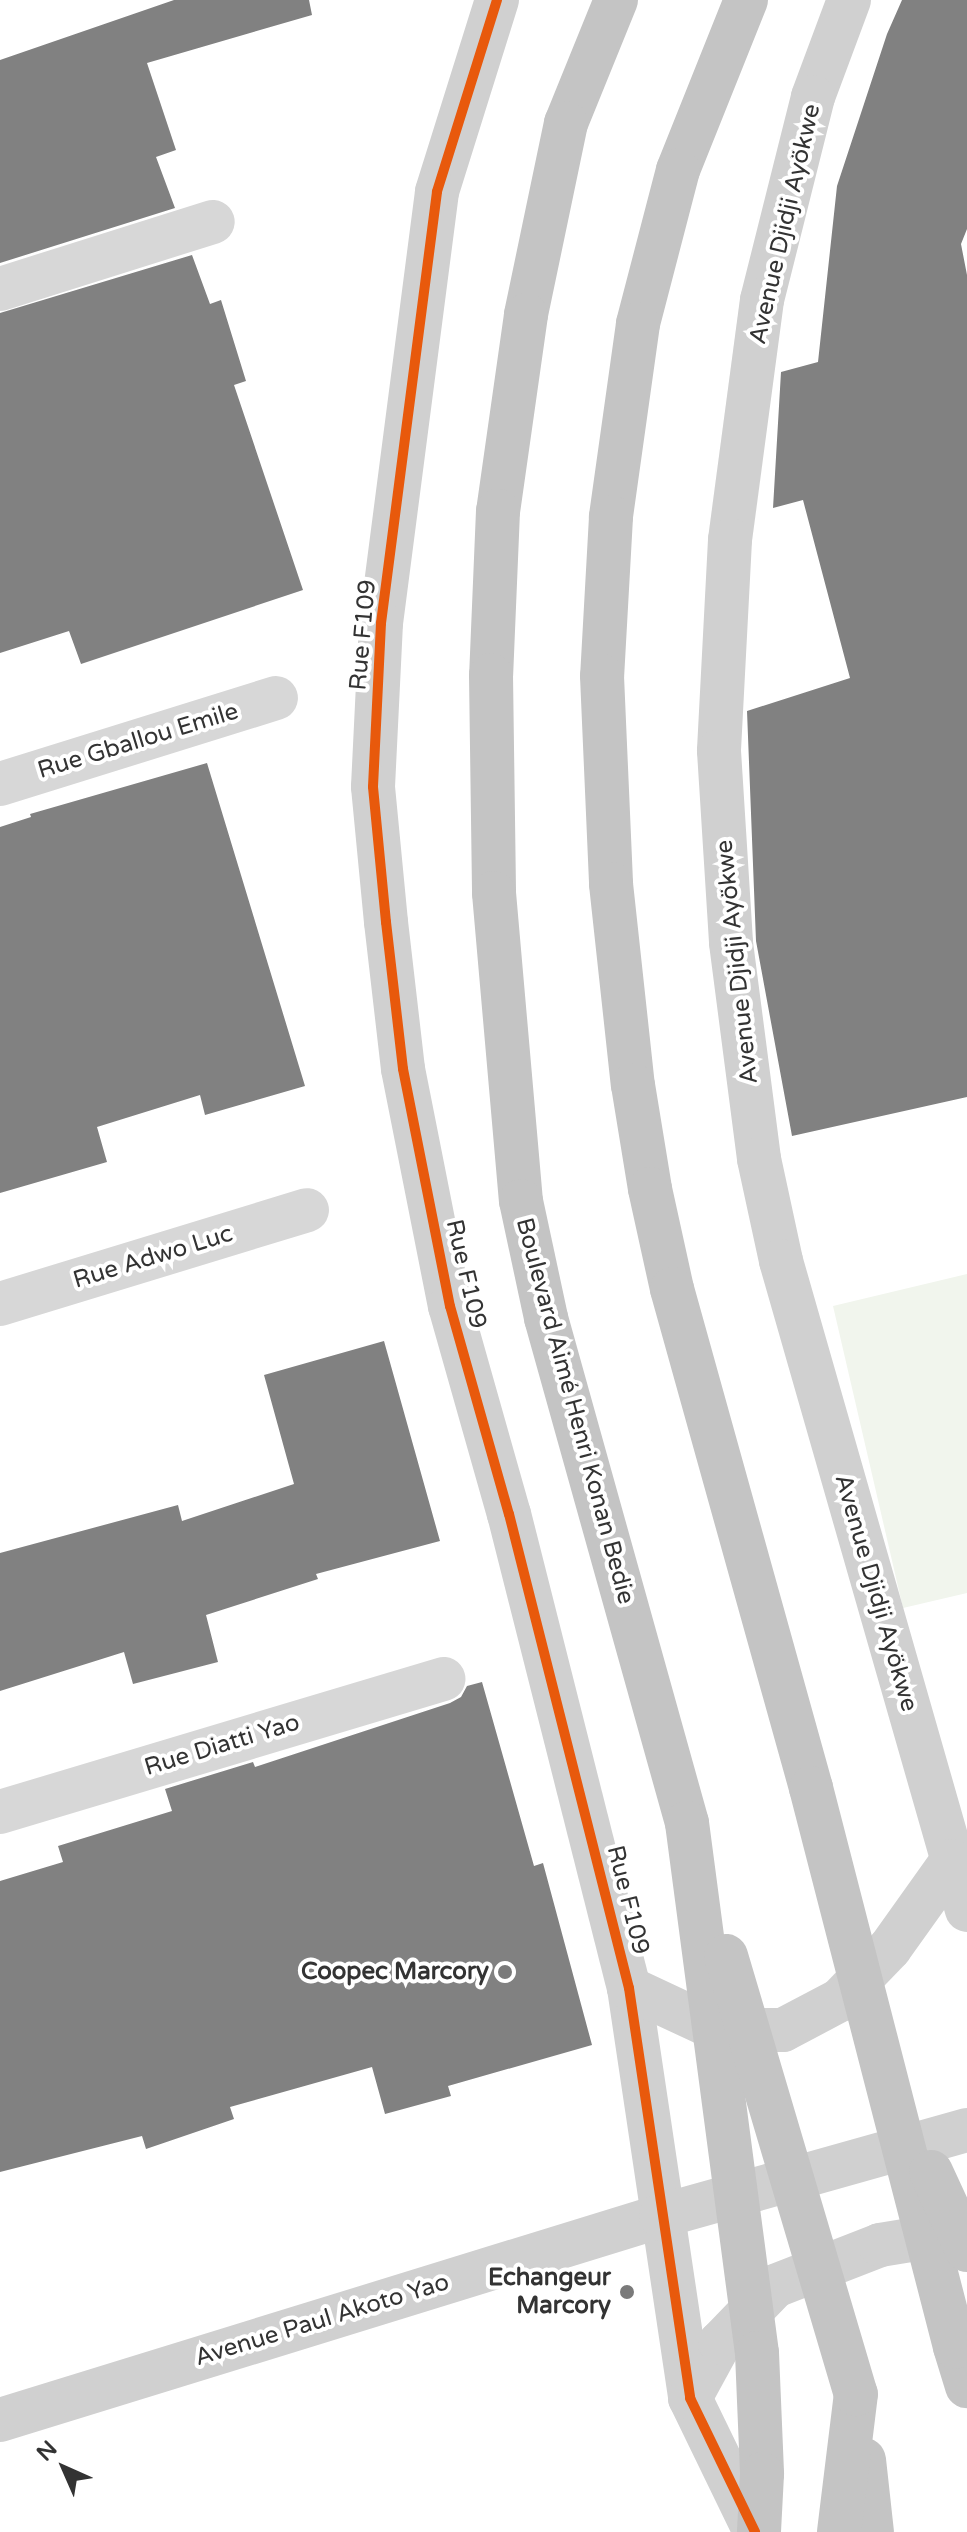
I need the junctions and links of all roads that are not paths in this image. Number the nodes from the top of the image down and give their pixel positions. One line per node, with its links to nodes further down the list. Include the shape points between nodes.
1 (497, 0): 17 (street, Rue F109, via 437,192 381,623 373,787 403,1069 450,1306 513,1529)
2 (616, 0): 14 (highway, Boulevard Aimé Henri Konan Bedie, via 566,123 526,315 500,496 491,675 494,893 521,1201 546,1318)
3 (746, 0): 12 (highway, via 678,170 638,324 611,517 602,676 611,884 650,1189 672,1289)
4 (849, 0): 15 (street, Avenue Djidji Ayökwe, via 813,97 762,300 730,540 721,780 731,943 759,1159 781,1261)
5 (213, 222): 6 (street)
6 (0, 289)
7 (276, 698): 8 (street, Rue Gballou Emile)
8 (0, 784)
9 (307, 1210): 10 (street, Rue Adwo Luc)
10 (0, 1304)
11 (443, 1679): 13 (street, Rue Diatti Yao)
12 (811, 1788): 21 (highway, bridge, via 897,2100); 22 (highway, bridge)
13 (0, 1812)
14 (687, 1823): 23 (highway, bridge); 26 (highway, bridge, via 757,2353 762,2474)
15 (952, 1861): 16 (street, Avenue Djidji Ayökwe); 17 (street, via 890,1948 840,2000 783,2030 719,2030)
16 (967, 1910)
17 (629, 1988): 19 (street, Rue F109)
18 (967, 2130): 19 (street, Avenue Paul Akoto Yao)
19 (661, 2216): 24 (street, Rue F109); 25 (street, Avenue Paul Akoto Yao)
20 (967, 2237): 24 (street, via 947,2234 880,2245 775,2286 720,2343)
21 (967, 2250)
22 (963, 2365)
23 (856, 2394): 27 (highway); 28 (highway)
24 (690, 2398): 26 (street, Rue F109)
25 (0, 2420)
26 (757, 2532)
27 (839, 2532)
28 (872, 2532)

